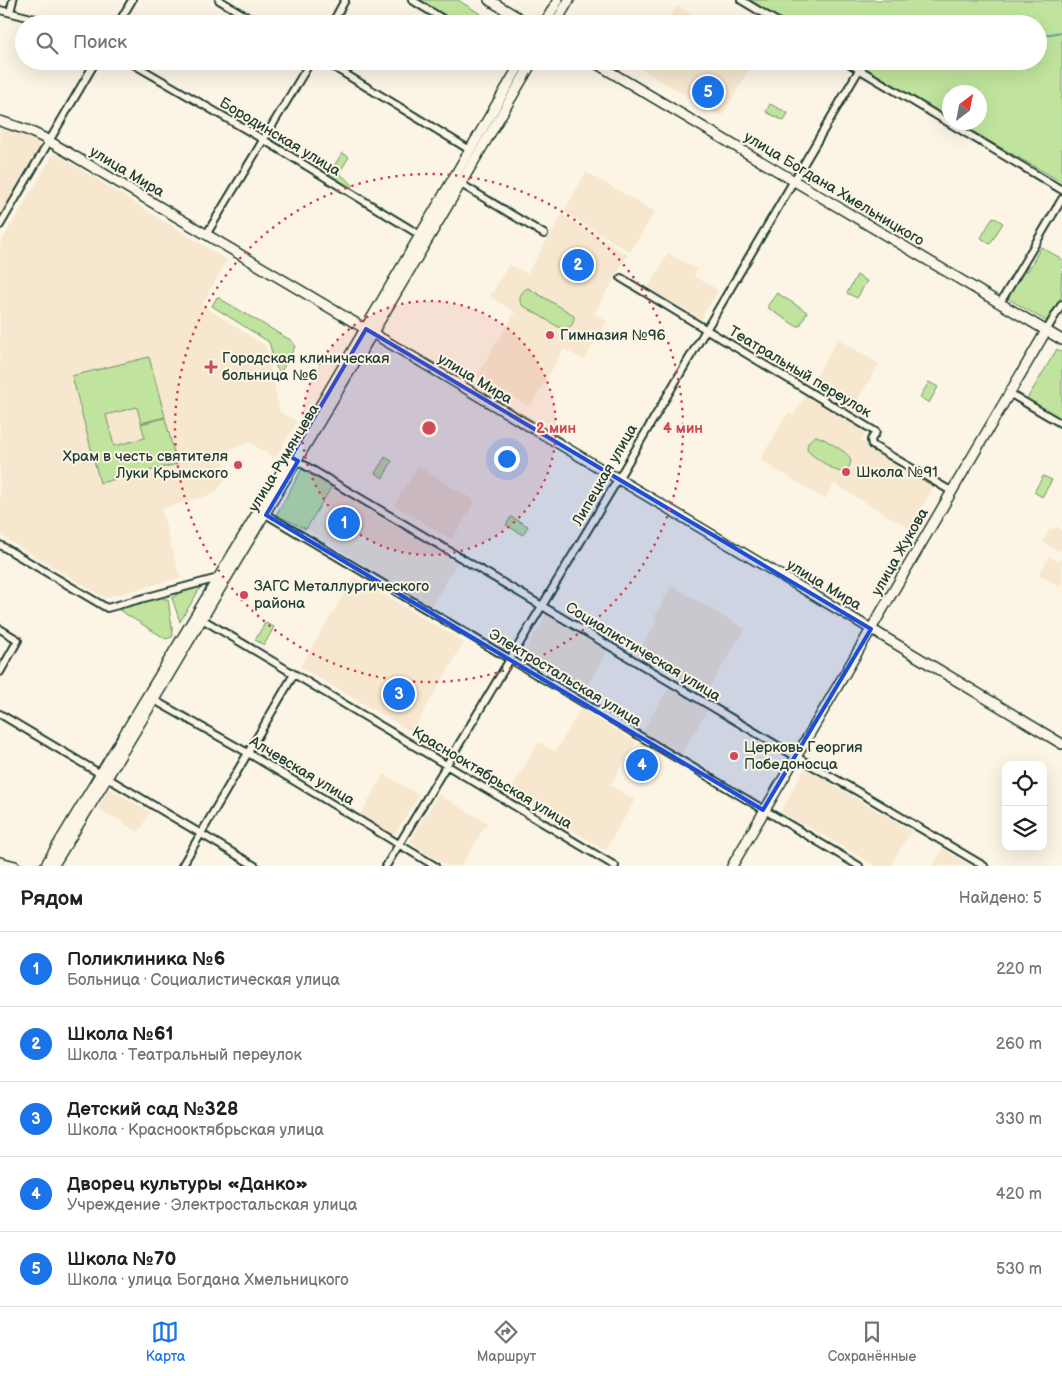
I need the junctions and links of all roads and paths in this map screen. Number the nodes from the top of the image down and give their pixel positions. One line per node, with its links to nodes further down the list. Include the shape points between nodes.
1 (13, 0): 11 (street)
2 (132, 0): 13 (street)
3 (220, 0): 14 (street)
4 (345, 0): 15 (street)
5 (412, 0): 16 (street)
6 (489, 0): 17 (main road)
7 (558, 0): 18 (main road)
8 (569, 0): 19 (main road)
9 (741, 0): 20 (street)
10 (0, 10): 11 (street)
11 (10, 12): 12 (street)
12 (21, 15)
13 (123, 15)
14 (244, 15)
15 (337, 15)
16 (436, 15)
17 (513, 15)
18 (549, 15)
19 (560, 15)
20 (766, 15)
21 (91, 70): 31 (street)
22 (143, 70): 30 (street, Бородинская улица)
23 (306, 70): 30 (street)
24 (339, 70): 32 (street)
25 (517, 70): 32 (main road, улица Румянцева)
26 (528, 70): 34 (main road, улица Румянцева)
27 (607, 70): 33 (main road, улица Богдана Хмельницкого)
28 (859, 70): 33 (street, Липецкая улица); 35 (street)
29 (0, 121): 31 (main road, улица Мира)
30 (264, 140): 39 (street); 40 (street, Бородинская улица)
31 (49, 142): 37 (street); 39 (main road, улица Мира)
32 (470, 150): 40 (main road, улица Румянцева)
33 (793, 181): 42 (main road, улица Богдана Хмельницкого); 44 (street, Липецкая улица)
34 (461, 184): 38 (street); 46 (main road, улица Румянцева)
35 (1062, 190)
36 (1062, 200): 42 (street)
37 (0, 225)
38 (544, 234)
39 (206, 235): 46 (main road, улица Мира)
40 (420, 235): 46 (main road, улица Румянцева)
41 (621, 278): 44 (street, Театральный переулок)
42 (1000, 303): 45 (main road, улица Богдана Хмельницкого)
43 (1062, 304): 45 (street, улица Жукова)
44 (705, 330): 51 (street, Липецкая улица); 52 (street, Театральный переулок, via 876,432 872,444)
45 (1046, 331): 47 (main road, улица Богдана Хмельницкого); 48 (main road, улица Жукова)
46 (370, 332): 50 (main road, улица Румянцева); 51 (main road, улица Мира)
47 (1062, 340)
48 (1009, 393): 49 (street); 52 (main road, улица Жукова)
49 (1062, 424)
50 (294, 459): 53 (main road, улица Румянцева); 56 (street, Социалистическая улица)
51 (618, 479): 56 (street, Липецкая улица); 58 (main road, улица Мира)
52 (951, 491): 58 (main road, улица Жукова)
53 (263, 512): 55 (main road, улица Румянцева); 57 (main road, улица Румянцева); 61 (street, Электростальская улица)
54 (0, 545): 55 (street, via 107,608)
55 (218, 578): 60 (main road, улица Румянцева)
56 (542, 606): 61 (street, Липецкая улица); 68 (street, Социалистическая улица)
57 (202, 619): 60 (main road, улица Румянцева); 63 (street, Краснооктябрьская улица)
58 (871, 629): 66 (main road, улица Мира); 68 (main road, улица Жукова)
59 (0, 630): 62 (street, via 18,640)
60 (184, 644): 64 (main road, улица Румянцева); 70 (main road, улица Румянцева)
61 (510, 660): 69 (street, Липецкая улица); 71 (street, Электростальская улица)
62 (0, 672)
63 (294, 674): 67 (street); 69 (street, Краснооктябрьская улица)
64 (154, 700): 67 (street, Алчевская улица); 70 (main road, улица Румянцева)
65 (0, 714): 70 (street)
66 (1062, 744)
67 (248, 753): 72 (street); 73 (street, Алчевская улица)
68 (795, 756): 71 (main road, улица Жукова); 85 (street, Социалистическая улица)
69 (446, 765): 73 (street, Липецкая улица); 82 (street, Краснооктябрьская улица)
70 (105, 776): 72 (street); 76 (main road, улица Румянцева); 77 (main road, улица Румянцева)
71 (763, 810): 83 (main road, улица Жукова); 84 (street, Электростальская улица)
72 (201, 834): 78 (street); 79 (street)
73 (399, 844): 80 (street, Липецкая улица); 81 (street, Алчевская улица)
74 (0, 862): 75 (main road)
75 (15, 866)
76 (46, 866)
77 (53, 866)
78 (182, 866)
79 (255, 866)
80 (386, 866)
81 (435, 866)
82 (615, 866)
83 (732, 866)
84 (859, 866)
85 (984, 866)

